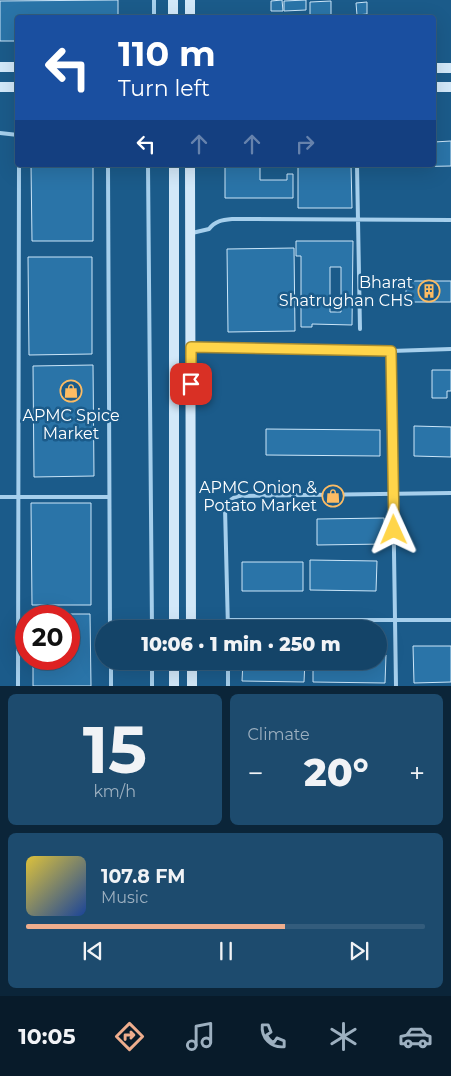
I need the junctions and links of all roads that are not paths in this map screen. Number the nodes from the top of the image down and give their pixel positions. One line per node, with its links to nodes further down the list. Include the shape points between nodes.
1 (154, 0): 4 (lane)
2 (173, 0): 5 (main road)
3 (190, 0): 6 (main road)
4 (154, 15)
5 (173, 15)
6 (190, 15)
7 (0, 67): 8 (main road)
8 (15, 67)
9 (436, 68): 10 (main road)
10 (451, 68)
11 (0, 87): 12 (main road)
12 (15, 87)
13 (436, 87): 14 (main road)
14 (451, 87)
15 (0, 133): 16 (lane)
16 (15, 135)
17 (19, 167): 33 (lane)
18 (108, 167): 34 (lane)
19 (148, 167): 37 (lane)
20 (174, 167): 38 (main road)
21 (190, 167): 25 (main road)
22 (357, 167): 23 (lane)
23 (358, 220): 24 (lane); 25 (lane, via 232,219 214,223 202,232); 26 (lane)
24 (451, 220)
25 (190, 233): 27 (main road)
26 (360, 329)
27 (191, 347): 29 (lane); 39 (main road)
28 (451, 349): 29 (lane)
29 (391, 351): 31 (lane)
30 (451, 493): 31 (lane)
31 (393, 494): 35 (lane); 40 (lane, via 232,498 225,508)
32 (0, 497): 33 (lane)
33 (19, 497): 34 (lane); 47 (lane)
34 (108, 497): 36 (lane)
35 (395, 619): 40 (lane); 41 (lane); 53 (lane)
36 (110, 620)
37 (152, 620)
38 (174, 620)
39 (192, 620)
40 (228, 620)
41 (451, 620)
42 (111, 670): 48 (lane)
43 (152, 670): 49 (lane)
44 (174, 670): 50 (main road)
45 (192, 670): 51 (main road)
46 (228, 670): 52 (lane)
47 (18, 686)
48 (111, 686)
49 (152, 686)
50 (174, 686)
51 (192, 686)
52 (228, 686)
53 (396, 686)

